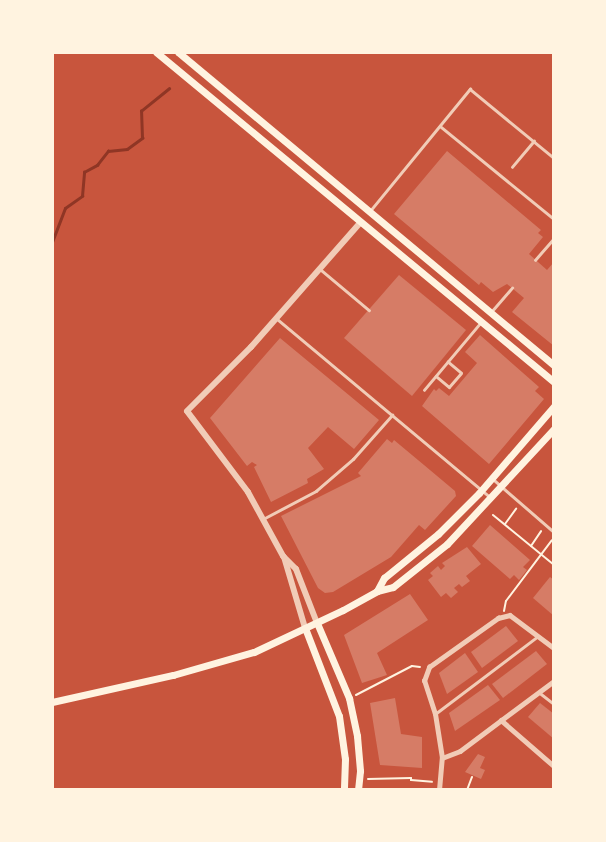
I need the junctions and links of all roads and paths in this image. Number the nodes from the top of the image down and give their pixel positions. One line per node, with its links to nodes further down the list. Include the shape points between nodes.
1 (156, 52): 9 (main road)
2 (178, 52): 7 (main road)
3 (440, 126): 4 (lane, via 470,89); 7 (lane); 8 (lane)
4 (534, 141): 5 (lane); 6 (lane)
5 (554, 158)
6 (512, 167)
7 (369, 212): 9 (street); 15 (main road)
8 (554, 219)
9 (359, 224): 12 (street); 17 (main road)
10 (554, 238): 11 (lane)
11 (535, 260)
12 (320, 269): 14 (lane); 16 (street)
13 (512, 288): 15 (lane)
14 (369, 310)
15 (490, 314): 19 (main road)
16 (276, 318): 26 (lane); 34 (street, via 187,411)
17 (481, 322): 18 (lane); 23 (main road)
18 (448, 362): 21 (lane); 22 (lane, via 461,373 449,387)
19 (554, 365)
20 (436, 367): 21 (lane)
21 (440, 371): 22 (lane)
22 (436, 376): 24 (lane)
23 (554, 382)
24 (424, 390)
25 (554, 406): 28 (main road)
26 (392, 415): 30 (lane); 34 (lane, via 353,459 316,491)
27 (554, 429): 29 (main road)
28 (492, 478): 29 (lane); 30 (main road)
29 (502, 487): 31 (main road); 37 (lane)
30 (481, 490): 31 (lane); 43 (main road, via 438,534 384,578)
31 (492, 498): 43 (main road, via 447,544 393,587)
32 (516, 509): 35 (path)
33 (494, 515): 35 (path)
34 (263, 519): 41 (street)
35 (505, 525): 39 (path)
36 (541, 531): 39 (path)
37 (554, 532)
38 (552, 540): 40 (path)
39 (530, 546): 40 (path)
40 (541, 555): 42 (path); 44 (path, via 506,601)
41 (283, 556): 45 (street, via 296,569); 46 (street)
42 (554, 565)
43 (377, 591): 45 (main road)
44 (503, 617): 47 (street, via 510,615); 49 (street)
45 (317, 623): 46 (main road); 52 (main road)
46 (305, 628): 53 (main road, via 254,652); 62 (main road, via 338,716)
47 (538, 636): 48 (street); 55 (lane)
48 (554, 648)
49 (429, 667): 52 (path, via 412,666); 55 (street, via 424,681)
50 (554, 681): 51 (street)
51 (540, 692): 54 (lane); 56 (street)
52 (349, 698): 63 (main road, via 357,736)
53 (52, 702)
54 (554, 704)
55 (435, 714): 57 (street)
56 (501, 720): 57 (street, via 460,751); 58 (street)
57 (442, 758): 61 (street)
58 (554, 765)
59 (472, 777): 65 (path)
60 (368, 779): 61 (path)
61 (440, 782): 64 (street)
62 (344, 789)
63 (358, 789)
64 (439, 789)
65 (467, 789)

